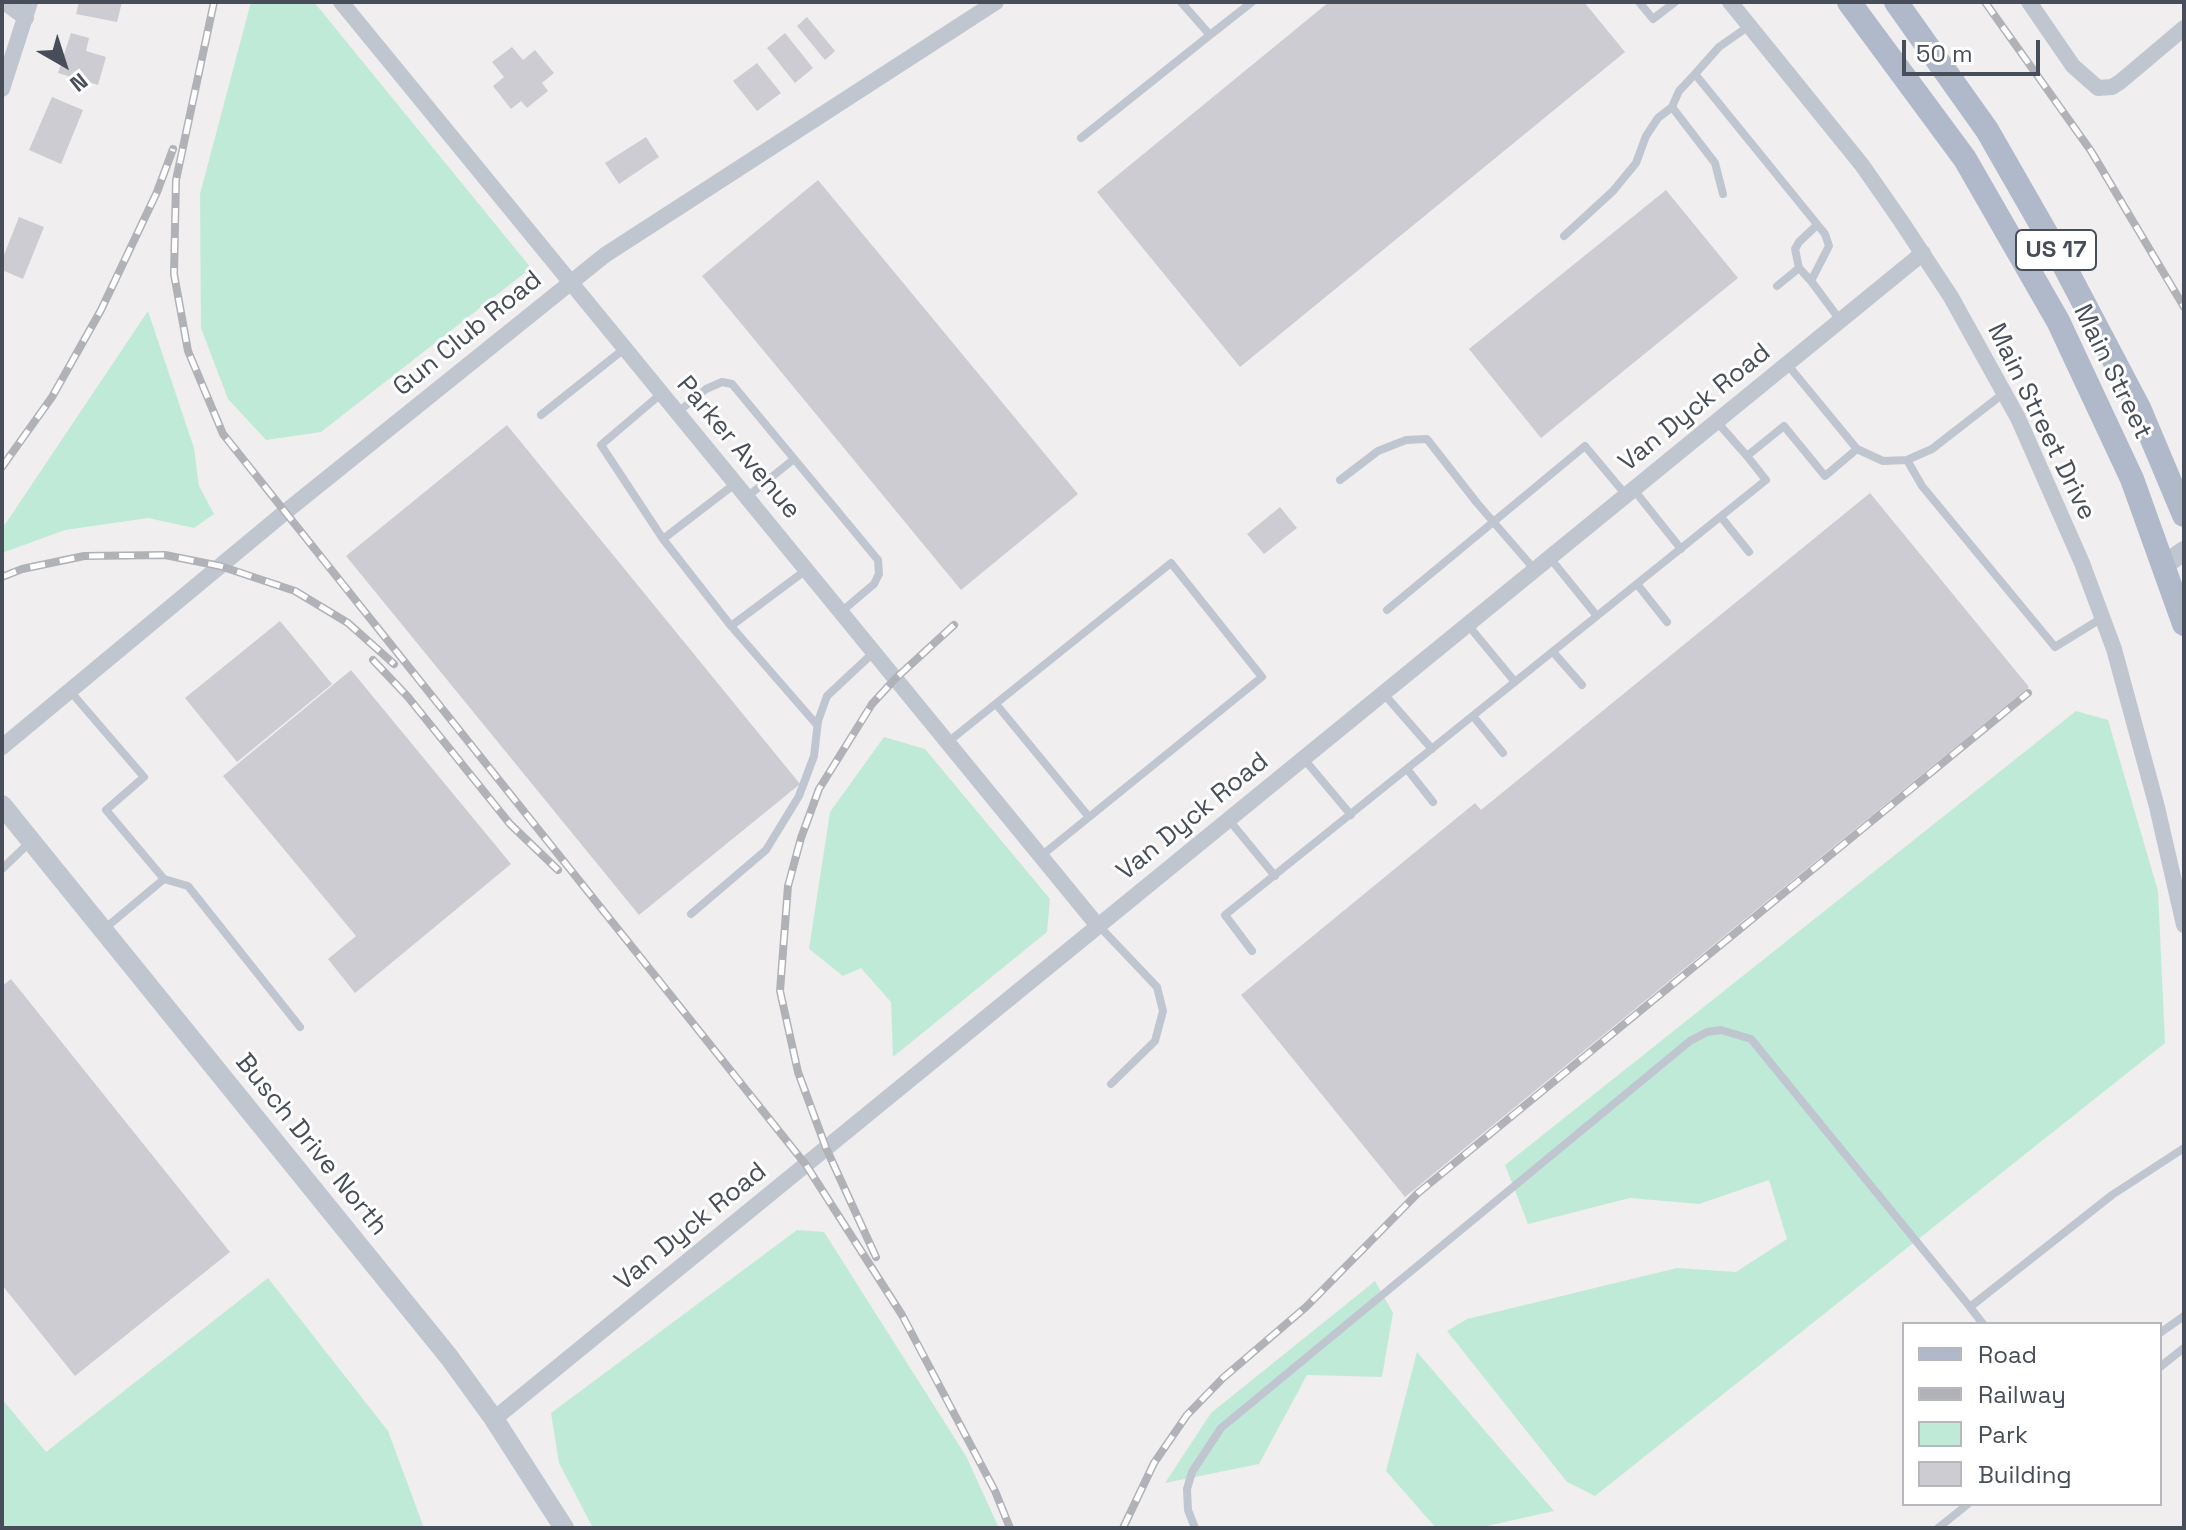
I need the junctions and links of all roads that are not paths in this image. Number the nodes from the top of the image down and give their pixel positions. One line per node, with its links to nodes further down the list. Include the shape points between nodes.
1 (4, 2): 12 (street)
2 (341, 2): 26 (street, Parker Avenue)
3 (996, 2): 26 (street, Gun Club Road)
4 (1181, 2): 15 (lane)
5 (1252, 2): 15 (lane)
6 (1639, 2): 7 (lane, via 1653,19)
7 (1675, 2)
8 (1730, 2): 13 (street, Main Street Drive)
9 (1849, 2): 51 (main road, Main Street / US 17, via 1965,159 2028,266)
10 (1896, 2): 44 (main road, Main Street / US 17, via 1987,130 2043,227 2139,408)
11 (2029, 2): 14 (street, via 2073,66 2093,85 2112,87)
12 (28, 10): 17 (street)
13 (1749, 26): 16 (lane, via 1719,47); 23 (street, Main Street Drive, via 1862,165)
14 (2184, 28)
15 (1210, 35): 19 (lane)
16 (1695, 74): 18 (lane); 21 (lane)
17 (2, 89)
18 (1672, 107): 20 (lane, via 1715,163); 22 (lane, via 1658,118 1636,163 1613,191)
19 (1081, 138)
20 (1723, 194)
21 (1817, 225): 24 (lane, via 1795,249); 25 (lane, via 1829,246)
22 (1564, 236)
23 (1923, 253): 28 (street, Van Dyck Road); 32 (street, Main Street Drive)
24 (1799, 268): 25 (lane); 27 (lane)
25 (1811, 281): 28 (lane)
26 (569, 283): 29 (street, Parker Avenue); 67 (street, Gun Club Road)
27 (1777, 286)
28 (1840, 320): 30 (street, Van Dyck Road)
29 (625, 348): 31 (street, Parker Avenue); 34 (lane)
30 (1787, 364): 35 (street, Van Dyck Road); 36 (lane)
31 (662, 393): 33 (street, Parker Avenue); 47 (lane, via 601,445)
32 (2004, 393): 39 (lane, via 1932,449); 58 (street, Main Street Drive, via 2048,482)
33 (678, 412): 38 (lane, via 706,389 732,384); 41 (street, Parker Avenue)
34 (541, 415)
35 (1717, 421): 37 (lane); 42 (street, Van Dyck Road)
36 (1857, 449): 37 (lane, via 1825,476 1784,426); 39 (lane, via 1883,461)
37 (1747, 456): 45 (lane, via 1766,480)
38 (794, 459): 43 (lane); 56 (lane, via 878,560 874,584)
39 (1907, 460): 58 (lane, via 1922,486 2055,647)
40 (1340, 480): 46 (lane, via 1378,451 1406,440 1427,439)
41 (737, 483): 43 (street, Parker Avenue); 47 (lane)
42 (1630, 492): 46 (lane, via 1585,446); 48 (lane); 50 (street, Van Dyck Road)
43 (748, 496): 52 (street, Parker Avenue)
44 (2184, 515)
45 (1721, 517): 48 (lane); 49 (lane)
46 (1493, 522): 53 (lane); 55 (lane)
47 (663, 539): 62 (lane)
48 (1681, 549): 54 (lane)
49 (1749, 552)
50 (1550, 557): 53 (street, Van Dyck Road); 57 (lane)
51 (2174, 558): 61 (main road, Main Street / US 17)
52 (806, 569): 56 (street, Parker Avenue); 62 (lane)
53 (1535, 570): 60 (street, Van Dyck Road)
54 (1637, 584): 57 (lane); 59 (lane)
55 (1387, 610)
56 (841, 612): 64 (street, Parker Avenue)
57 (1597, 616): 63 (lane)
58 (2102, 618): 89 (street, Main Street Drive, via 2138,734)
59 (1667, 622)
60 (1468, 624): 65 (lane); 68 (street, Van Dyck Road)
61 (2184, 624)
62 (731, 626): 71 (lane)
63 (1553, 652): 65 (lane); 66 (lane)
64 (873, 653): 71 (lane, via 827,696); 72 (street, Parker Avenue)
65 (1515, 682): 70 (lane)
66 (1582, 685)
67 (70, 690): 73 (street, Gun Club Road); 87 (lane, via 144,777 106,810)
68 (1383, 693): 74 (lane); 76 (street, Van Dyck Road)
69 (996, 704): 72 (lane); 81 (lane); 81 (lane, via 1171,563 1262,677)
70 (1473, 716): 74 (lane); 75 (lane)
71 (817, 725): 88 (lane, via 814,756 799,796 766,850)
72 (948, 742): 84 (street, Parker Avenue)
73 (2, 747)
74 (1432, 749): 77 (lane)
75 (1503, 753)
76 (1303, 758): 80 (lane); 82 (street, Van Dyck Road)
77 (1407, 769): 78 (lane); 80 (lane)
78 (1433, 802)
79 (2, 805): 83 (street, Busch Drive North)
80 (1351, 815): 86 (lane)
81 (1089, 817): 84 (lane)
82 (1229, 819): 86 (lane); 90 (street, Van Dyck Road)
83 (31, 841): 85 (lane); 91 (street, Busch Drive North)
84 (1041, 856): 90 (street, Parker Avenue)
85 (2, 869)
86 (1275, 876): 92 (lane, via 1225,915)
87 (164, 879): 91 (lane); 93 (lane, via 188,886)
88 (691, 914)
89 (2184, 925)
90 (1098, 926): 94 (lane, via 1157,987 1163,1011 1155,1041); 102 (street, Van Dyck Road)
91 (103, 930): 102 (street, Busch Drive North)
92 (1252, 951)
93 (300, 1027)
94 (1111, 1084)
95 (2184, 1148): 96 (lane, via 2112,1195)
96 (1970, 1307): 98 (lane); 105 (lane, via 1751,1039 1721,1030 1707,1032 1221,1428 1187,1489)
97 (2184, 1316): 99 (lane)
98 (1981, 1322)
99 (2162, 1332)
100 (2184, 1348): 101 (lane)
101 (2162, 1365)
102 (494, 1419): 104 (street, Busch Drive North)
103 (1966, 1506): 106 (lane)
104 (564, 1528)
105 (1195, 1528)
106 (1938, 1528)

